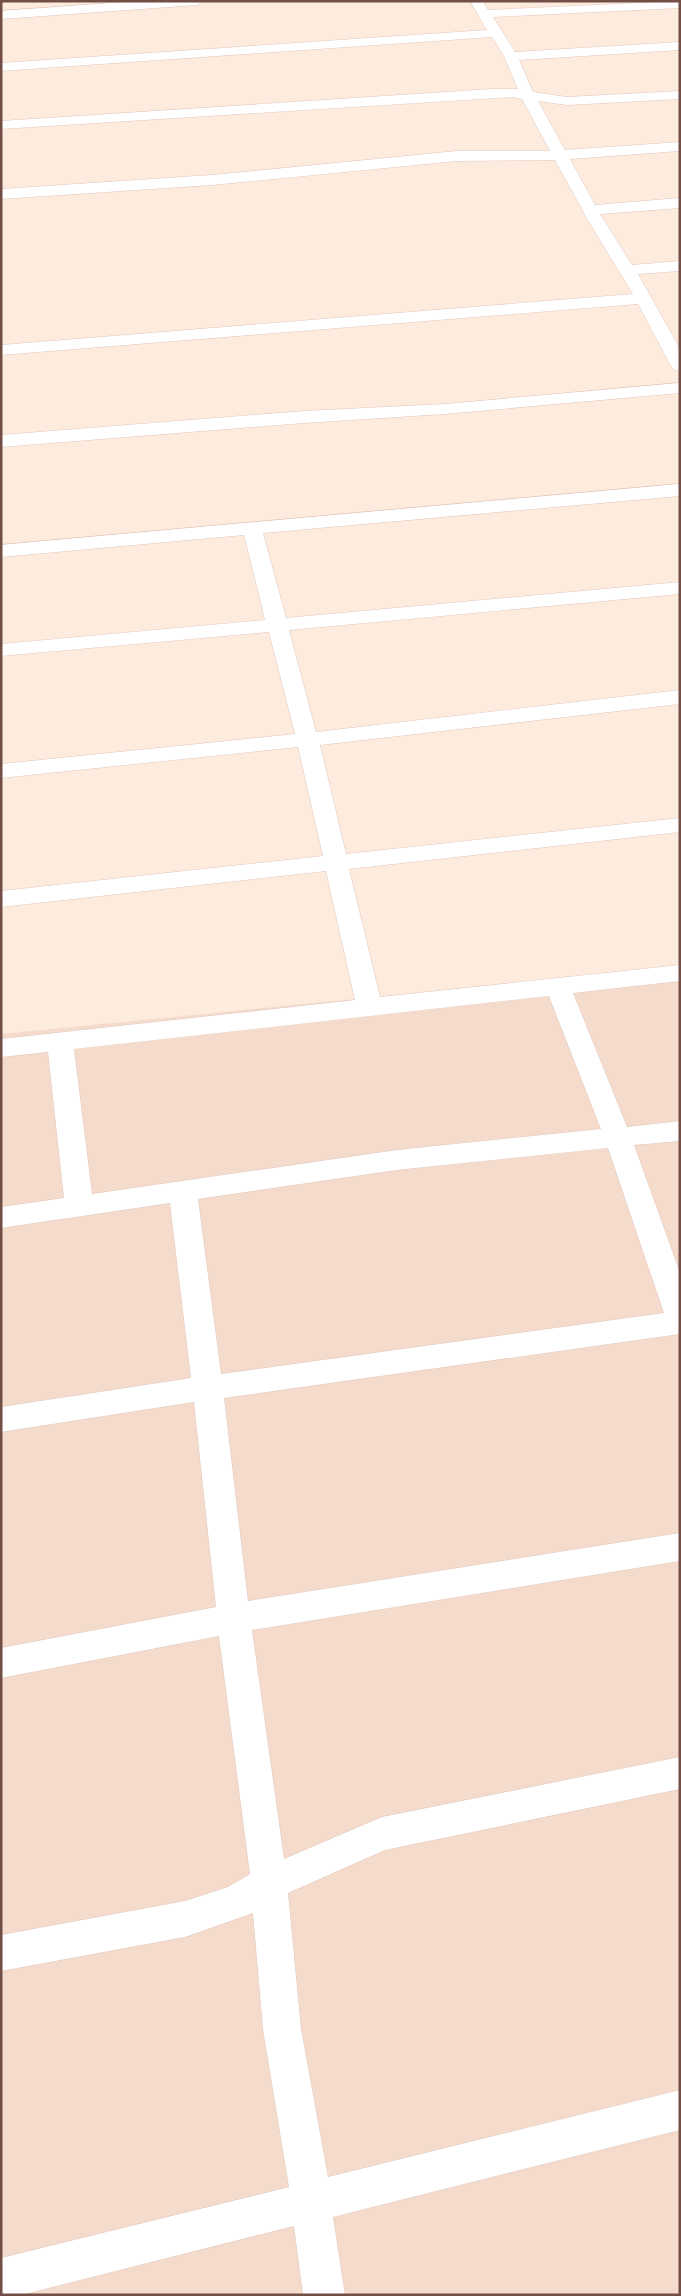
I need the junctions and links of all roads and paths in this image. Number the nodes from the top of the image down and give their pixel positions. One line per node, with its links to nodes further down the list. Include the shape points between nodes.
1 (197, 1): 5 (street)
2 (476, 1): 4 (street)
3 (680, 4): 4 (street)
4 (483, 14): 6 (street)
5 (1, 15)
6 (496, 33): 8 (street); 9 (street)
7 (680, 46): 8 (street)
8 (511, 56): 11 (street)
9 (1, 67)
10 (680, 94): 11 (street, via 568,102)
11 (527, 95): 12 (street, via 492,93); 14 (street)
12 (1, 124)
13 (680, 146): 14 (street)
14 (561, 155): 15 (street, via 456,156 212,180); 17 (street)
15 (1, 194)
16 (680, 203): 17 (street)
17 (590, 210): 19 (street)
18 (680, 266): 19 (street)
19 (627, 270): 20 (street)
20 (644, 298): 21 (street); 22 (street)
21 (671, 334): 23 (street)
22 (1, 350)
23 (680, 366)
24 (680, 388): 25 (street, via 445,409 304,416)
25 (1, 440)
26 (680, 490): 27 (street)
27 (252, 528): 28 (street); 30 (street)
28 (1, 551)
29 (680, 588): 30 (street)
30 (277, 625): 31 (street); 33 (street)
31 (1, 650)
32 (680, 697): 33 (street)
33 (307, 739): 34 (street); 36 (street)
34 (1, 772)
35 (680, 825): 36 (street)
36 (336, 862): 37 (street); 40 (street)
37 (1, 899)
38 (680, 973): 39 (street)
39 (558, 987): 40 (street); 44 (street)
40 (370, 1008): 41 (street)
41 (60, 1042): 42 (street); 46 (street)
42 (1, 1048)
43 (680, 1131): 44 (street)
44 (618, 1138): 45 (street, via 397,1160); 48 (street)
45 (183, 1192): 46 (street); 50 (street)
46 (79, 1206): 47 (street)
47 (1, 1218)
48 (680, 1315)
49 (680, 1322): 50 (street)
50 (208, 1388): 51 (street); 53 (street)
51 (1, 1420)
52 (680, 1547): 53 (street)
53 (235, 1618): 54 (street); 56 (street)
54 (1, 1663)
55 (680, 1773): 56 (street, via 382,1834)
56 (269, 1883): 57 (street, via 237,1902 185,1919); 59 (street, via 282,2029)
57 (1, 1953)
58 (680, 2110): 59 (street)
59 (311, 2202): 60 (street); 61 (street)
60 (1, 2279)
61 (324, 2295)

